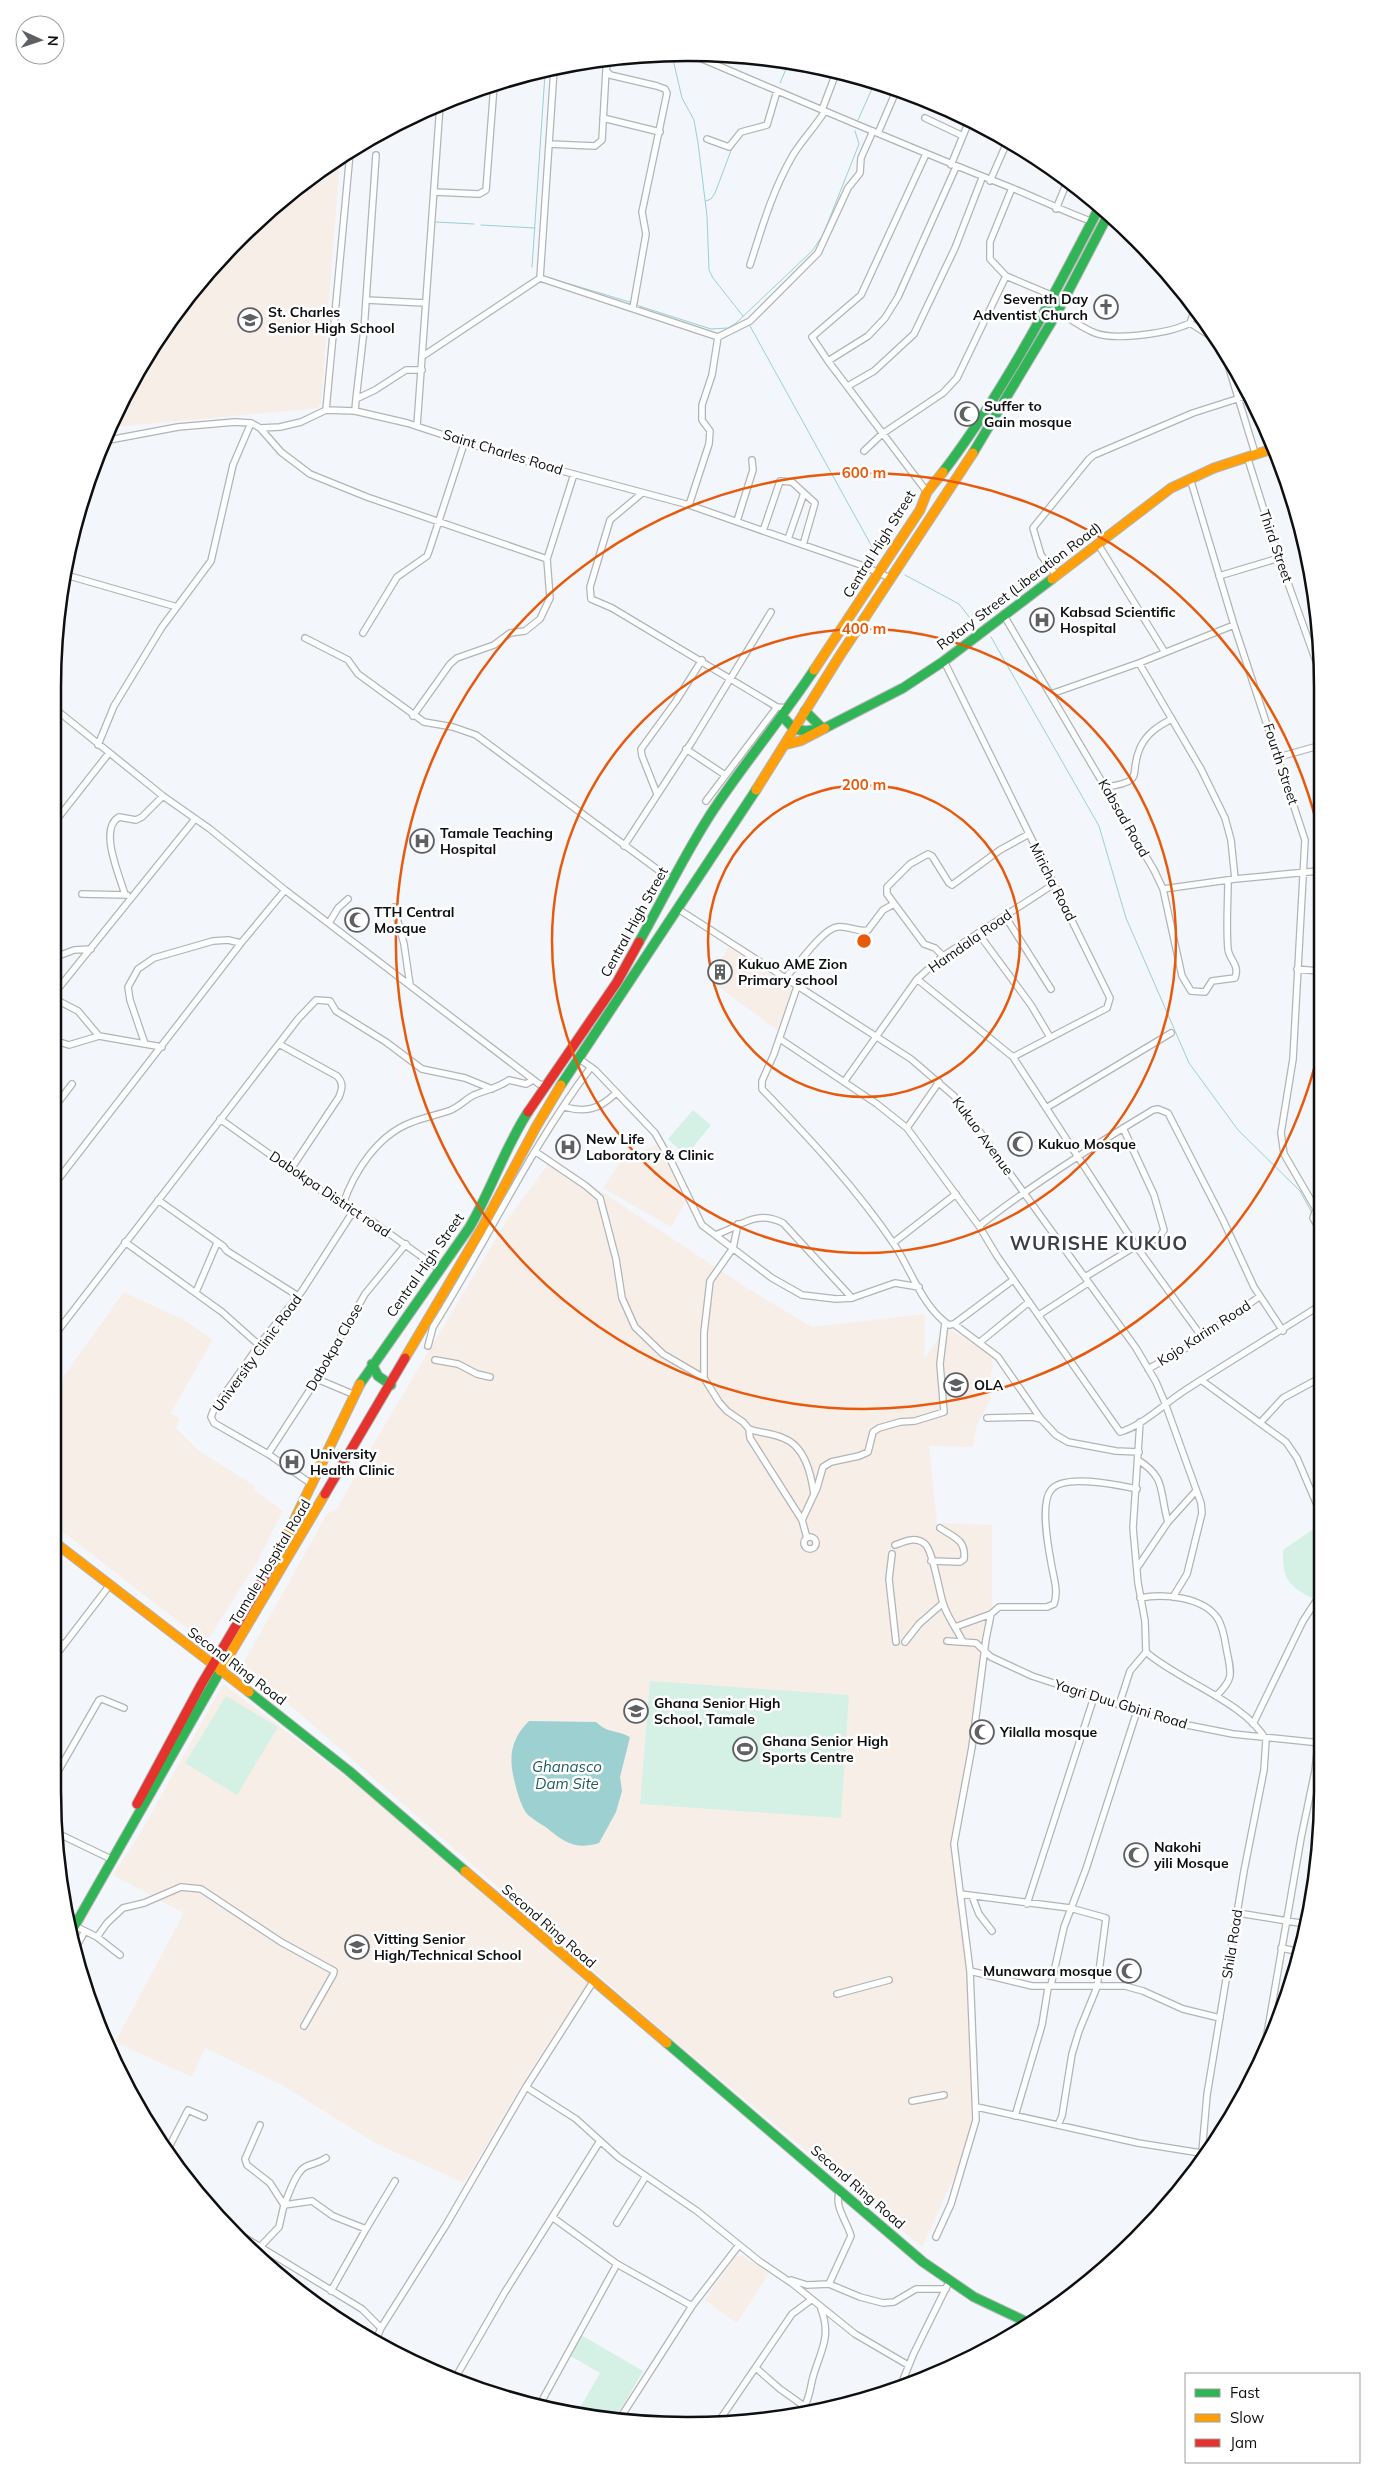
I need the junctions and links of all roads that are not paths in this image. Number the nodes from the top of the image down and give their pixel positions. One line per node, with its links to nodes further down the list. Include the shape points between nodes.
1 (710, 62): 6 (street)
2 (607, 67): 3 (street)
3 (606, 70): 11 (street); 14 (street, via 610,75 665,89 667,97)
4 (554, 76): 18 (street)
5 (834, 79): 9 (street)
6 (778, 91): 9 (street); 17 (street, via 767,125 741,132 729,147)
7 (493, 92): 28 (street, via 486,190 479,194)
8 (894, 96): 15 (street)
9 (824, 111): 15 (street); 33 (street, via 780,178)
10 (440, 113): 28 (street)
11 (603, 118): 14 (street); 18 (street, via 600,144)
12 (925, 118): 16 (street)
13 (966, 127): 16 (street)
14 (660, 132): 39 (street, via 642,212 646,234)
15 (875, 132): 21 (street); 44 (street, via 861,158 860,173 848,188 818,253 750,321)
16 (963, 136): 23 (street)
17 (707, 139)
18 (549, 144): 35 (street)
19 (1005, 147): 25 (street)
20 (376, 154): 37 (street)
21 (926, 154): 23 (street); 46 (street, via 862,295 812,337)
22 (349, 161): 53 (street)
23 (953, 166): 24 (street); 46 (street, via 898,297 885,318 868,336)
24 (982, 178): 25 (street); 49 (street, via 955,248 914,334 874,371)
25 (990, 181): 26 (street)
26 (1012, 188): 29 (street); 34 (street, via 989,247 990,259)
27 (1065, 188): 29 (street)
28 (434, 192): 38 (street)
29 (1056, 209): 32 (street)
30 (1096, 214): 32 (main road, Central High Street)
31 (1105, 221): 40 (main road, Central High Street)
32 (1093, 222): 36 (main road, Central High Street)
33 (750, 265)
34 (1006, 276): 36 (street); 58 (street, via 957,378 943,394)
35 (540, 278): 39 (street); 45 (street)
36 (1051, 295): 67 (main road, Central High Street, via 964,444)
37 (366, 300): 38 (street); 51 (street)
38 (425, 304): 45 (street)
39 (633, 308): 44 (street)
40 (1058, 312): 42 (street, via 1085,329 1108,335 1140,334); 83 (main road, Central High Street, via 972,455)
41 (1192, 317): 42 (street)
42 (1190, 323): 43 (street)
43 (1201, 330)
44 (718, 337): 70 (street, via 712,375 702,404 701,417 710,429 710,439)
45 (423, 356): 47 (street)
46 (828, 361): 49 (street)
47 (422, 370): 51 (street, via 406,370); 56 (street)
48 (1234, 381): 52 (street, Third Street)
49 (848, 386): 58 (street)
50 (1242, 398): 52 (street)
51 (356, 399): 54 (street)
52 (1239, 399): 63 (street, Third Street); 80 (street, via 1193,413 1089,459 1033,528 1041,555)
53 (326, 410): 54 (street, Saint Charles Road); 57 (street, Saint Charles Road, via 291,425)
54 (355, 410): 56 (street, Saint Charles Road)
55 (251, 423): 57 (street); 59 (street, via 178,427); 84 (street, via 232,465 210,561)
56 (417, 426): 60 (street, Saint Charles Road)
57 (260, 428): 72 (street, via 281,452 310,474)
58 (882, 434): 62 (street); 67 (street)
59 (113, 439)
60 (466, 441): 65 (street, Saint Charles Road); 72 (street)
61 (1267, 450): 63 (main road, Rotary Street (Liberation Road))
62 (864, 451)
63 (1251, 454): 66 (main road, Rotary Street (Liberation Road)); 77 (street, Third Street)
64 (752, 460): 71 (street, via 753,470)
65 (574, 474): 69 (street, Saint Charles Road); 78 (street)
66 (1190, 478): 75 (main road, Rotary Street (Liberation Road), via 1161,494); 81 (street, Fourth Street)
67 (928, 492): 79 (main road, Central High Street, via 920,510)
68 (804, 493): 73 (street, via 794,482 780,481); 74 (street); 76 (street, via 815,503)
69 (641, 494): 70 (street, Saint Charles Road); 92 (street, via 610,520 589,596 594,602 612,608)
70 (689, 505): 71 (street, Saint Charles Road)
71 (737, 521): 73 (street, Saint Charles Road)
72 (439, 523): 78 (street); 88 (street, via 427,556 397,576)
73 (763, 531): 74 (street, Saint Charles Road)
74 (788, 539): 76 (street, Saint Charles Road)
75 (1098, 544): 80 (main road, Rotary Street (Liberation Road)); 90 (street)
76 (803, 545): 79 (street, Saint Charles Road)
77 (1278, 558): 81 (street); 91 (street, Third Street)
78 (547, 559): 101 (street, via 550,598 540,619 525,631 510,633 494,645 457,658)
79 (879, 572): 83 (street, Saint Charles Road); 98 (main road, Central High Street)
80 (1056, 575): 86 (main road, Rotary Street (Liberation Road))
81 (1220, 576): 87 (street, Fourth Street)
82 (71, 577): 84 (street)
83 (890, 578): 99 (main road, Central High Street)
84 (177, 607): 107 (street, via 114,706)
85 (771, 612): 95 (street)
86 (1003, 614): 93 (main road, Rotary Street (Liberation Road)); 96 (street, Kabsad Road)
87 (1234, 625): 90 (street); 112 (street, Fourth Street)
88 (363, 633)
89 (305, 638): 101 (street, via 348,660 354,671)
90 (1164, 651): 94 (street)
91 (1312, 651)
92 (702, 660): 95 (street); 115 (street, via 641,749)
93 (944, 661): 104 (main road, Rotary Street (Liberation Road), via 903,688); 120 (street, Miricha Road)
94 (1139, 663): 96 (street); 103 (street)
95 (732, 678): 97 (street); 110 (street)
96 (1051, 694): 114 (street, Kabsad Road)
97 (778, 707): 98 (street); 113 (street)
98 (788, 708): 102 (main road, Central High Street)
99 (805, 711): 104 (main road); 105 (main road, Central High Street)
100 (61, 714): 107 (street)
101 (413, 716): 121 (street, via 424,722 476,735)
102 (782, 717): 105 (main road); 106 (main road, Central High Street)
103 (1172, 719): 114 (street, via 1154,728 1142,744 1134,776 1125,784); 124 (street, via 1224,818 1232,840)
104 (823, 728): 105 (main road, Rotary Street (Liberation Road)); 108 (main road)
105 (794, 729): 108 (main road, Central High Street)
106 (768, 736): 108 (main road); 126 (main road, Central High Street, via 713,811)
107 (98, 746): 111 (street)
108 (783, 747): 136 (main road, Central High Street)
109 (1314, 747): 112 (street)
110 (686, 749): 113 (street); 115 (street)
111 (109, 753): 116 (street); 118 (street)
112 (1279, 757): 123 (street, Fourth Street, via 1305,840)
113 (725, 775): 117 (street)
114 (1106, 787): 129 (street, Kabsad Road)
115 (656, 794): 121 (street)
116 (162, 796): 119 (street); 131 (street, via 142,817 136,820 119,817 111,826 110,845)
117 (706, 801)
118 (61, 814)
119 (196, 819): 128 (street); 132 (street)
120 (1029, 834): 127 (street, Miricha Road); 134 (street, via 952,884 932,856 924,855 887,887 887,894)
121 (624, 846): 126 (street)
122 (1314, 871): 123 (street)
123 (1303, 872): 124 (street); 144 (street, Fourth Street)
124 (1235, 879): 125 (street)
125 (1228, 880): 129 (street); 129 (street, Kabsad Road, via 1228,951 1235,962 1236,978 1212,981 1205,992 1191,991 1182,976)
126 (673, 881): 169 (main road, Central High Street, via 617,982)
127 (1054, 884): 137 (street, Hamdala Road); 156 (street, Miricha Road, via 1110,1002 1108,1008)
128 (285, 890): 138 (street); 140 (street)
129 (1163, 890)
130 (82, 894): 131 (street)
131 (125, 895): 132 (street)
132 (133, 895): 141 (street)
133 (348, 899): 138 (street)
134 (894, 904): 143 (street, via 924,944); 146 (street, via 883,910 868,930 840,926 826,931)
135 (394, 907): 148 (street)
136 (678, 908): 146 (street, Kukuo Avenue); 163 (main road, Central High Street)
137 (1005, 916): 139 (street, Hamdala Road); 151 (street)
138 (329, 923): 148 (street)
139 (978, 933): 143 (street, Hamdala Road); 156 (street, via 1031,1005)
140 (241, 942): 159 (street, via 212,941 154,958 138,969 128,987); 161 (street)
141 (91, 949): 142 (street); 149 (street)
142 (61, 955)
143 (943, 956): 147 (street, Hamdala Road)
144 (1297, 970): 145 (street); 190 (street, Fourth Street, via 1293,1059 1281,1133 1284,1154)
145 (1314, 970)
146 (784, 979): 150 (street, Kukuo Avenue)
147 (916, 979): 155 (street, Hamdala Road); 162 (street)
148 (410, 985): 165 (street)
149 (61, 987)
150 (797, 987): 155 (street, Kukuo Avenue); 157 (street)
151 (1051, 988)
152 (61, 1001): 154 (street, via 78,1011)
153 (1171, 1033): 174 (street)
154 (99, 1036): 158 (street, via 69,1045); 159 (street)
155 (875, 1036): 166 (street, Hamdala Road); 167 (street, Kukuo Avenue)
156 (1050, 1037): 162 (street, Miricha Road)
157 (780, 1039): 166 (street); 198 (street, via 762,1081 762,1089 834,1166)
158 (61, 1042)
159 (145, 1044): 161 (street)
160 (279, 1044): 170 (street, via 313,1002 326,999 336,1011 422,1069 465,1078); 175 (street); 184 (street, via 337,1076 342,1086 339,1097)
161 (162, 1047): 185 (street)
162 (1013, 1057): 174 (street)
163 (578, 1058): 164 (street); 176 (main road, Central High Street)
164 (591, 1068): 171 (street); 173 (street)
165 (533, 1080): 169 (street); 170 (street, via 526,1084 509,1080)
166 (844, 1082): 177 (street, via 898,1118)
167 (939, 1082): 177 (street); 186 (street, Kukuo Avenue, via 954,1096)
168 (72, 1084): 172 (street)
169 (546, 1086): 180 (main road, Central High Street)
170 (492, 1089): 189 (street, via 471,1096 453,1109 409,1123 388,1137 366,1159)
171 (616, 1094): 173 (street, via 593,1110); 194 (street, via 655,1133 702,1224)
172 (61, 1098)
173 (565, 1107): 179 (street)
174 (1046, 1108): 182 (street)
175 (220, 1120): 184 (street, Dabokpa District road); 188 (street)
176 (536, 1127): 179 (street); 183 (main road, Central High Street)
177 (907, 1128): 187 (street)
178 (1122, 1128): 182 (street); 199 (street, via 1154,1195 1164,1230 1159,1238); 207 (street, via 1153,1110 1168,1113)
179 (546, 1134): 181 (street)
180 (507, 1147): 183 (main road); 201 (main road, Central High Street, via 482,1206)
181 (536, 1152): 220 (street, via 434,1327); 225 (street, via 600,1198 616,1259 622,1298 635,1327 663,1354)
182 (1077, 1157): 186 (street); 199 (street)
183 (518, 1160): 217 (main road, Central High Street)
184 (291, 1169): 189 (street, Dabokpa District road)
185 (61, 1176)
186 (1022, 1192): 193 (street); 203 (street, Kukuo Avenue)
187 (956, 1194): 193 (street); 198 (street)
188 (158, 1200): 195 (street); 196 (street)
189 (343, 1204): 191 (street, Dabokpa District road)
190 (1314, 1206)
191 (354, 1210): 197 (street, Dabokpa District road); 206 (street, University Clinic Road)
192 (738, 1224): 194 (street); 200 (street); 208 (street, via 753,1218 771,1218 783,1223)
193 (978, 1226): 202 (street)
194 (714, 1234): 200 (street)
195 (126, 1242): 205 (street); 214 (street)
196 (217, 1243): 205 (street); 206 (street)
197 (406, 1244): 201 (street, Dabokpa District road); 226 (street, Dabokpa Close, via 366,1294)
198 (894, 1244): 204 (street)
199 (1136, 1246): 203 (street); 216 (street)
200 (733, 1248): 208 (street, via 772,1278 802,1295); 225 (street, via 710,1280 704,1333)
201 (439, 1269): 222 (main road, Central High Street)
202 (1013, 1280): 209 (street); 213 (street)
203 (1086, 1280): 211 (street); 223 (street, Kukuo Avenue)
204 (920, 1287): 208 (street, via 895,1283); 212 (street, via 932,1312)
205 (196, 1292): 219 (street)
206 (298, 1296): 219 (street, University Clinic Road)
207 (1260, 1297): 215 (street); 216 (street, Kojo Karim Road)
208 (852, 1298)
209 (1029, 1302): 211 (street); 218 (street)
210 (1314, 1309): 215 (street)
211 (1039, 1315): 234 (street, via 1119,1432)
212 (945, 1322): 213 (street); 244 (street, via 940,1364 944,1412 915,1422 879,1428 873,1432 868,1452 824,1467)
213 (954, 1324): 218 (street)
214 (61, 1327)
215 (1283, 1331): 227 (street)
216 (1202, 1337): 223 (street, Kojo Karim Road)
217 (416, 1339): 229 (main road, Tamale Hospital Road)
218 (980, 1342): 233 (street, via 1010,1371)
219 (259, 1345): 238 (street, University Clinic Road, via 211,1417 214,1423)
220 (428, 1346)
221 (435, 1360): 224 (street, via 463,1365 477,1374)
222 (372, 1364): 229 (main road, via 378,1376); 230 (main road, Central High Street)
223 (1148, 1369): 231 (street, Kukuo Avenue)
224 (490, 1377)
225 (704, 1378): 236 (street, via 719,1402)
226 (316, 1379): 230 (street); 238 (street, Dabokpa Close)
227 (1201, 1380): 231 (street); 235 (street)
228 (1314, 1381): 235 (street, via 1283,1398)
229 (391, 1385): 271 (main road, Tamale Hospital Road)
230 (355, 1395): 240 (main road, Central High Street)
231 (1165, 1403): 234 (street); 242 (street, Kukuo Avenue)
232 (986, 1418): 233 (street, via 1025,1416)
233 (1041, 1419): 237 (street, via 1068,1442)
234 (1140, 1422): 237 (street)
235 (1261, 1422): 243 (street, via 1281,1436 1291,1448)
236 (749, 1430): 244 (street, via 782,1437 794,1446 809,1468); 246 (street, via 750,1438)
237 (1139, 1452): 239 (street)
238 (268, 1454): 240 (street, University Clinic Road)
239 (1138, 1460): 241 (street); 247 (street, via 1152,1469 1159,1479)
240 (313, 1484): 271 (main road, Central High Street)
241 (1137, 1489): 254 (street, via 1133,1528); 260 (street, via 1095,1482 1066,1482 1049,1491 1046,1506 1056,1592 1054,1604 1047,1607 999,1607)
242 (1195, 1492): 247 (street); 256 (street, Kukuo Avenue, via 1202,1508 1200,1525 1187,1574)
243 (1312, 1493): 245 (street)
244 (814, 1494): 246 (street)
245 (1314, 1498)
246 (802, 1520): 249 (street)
247 (1168, 1522): 254 (street)
248 (940, 1528): 253 (street, via 962,1543 964,1559 960,1562)
249 (807, 1538)
250 (895, 1545): 253 (street, via 918,1540 927,1545)
251 (61, 1547): 255 (main road, Second Ring Road)
252 (892, 1554): 263 (street, via 889,1579)
253 (931, 1561): 258 (street)
254 (1137, 1568): 257 (street)
255 (109, 1586): 267 (street); 271 (main road, Second Ring Road)
256 (1174, 1597): 257 (street, via 1152,1595); 272 (street, via 1206,1608 1219,1621 1231,1673 1226,1686)
257 (1140, 1598): 270 (street, via 1146,1621)
258 (943, 1603): 261 (street); 264 (street, via 919,1624)
259 (1314, 1604): 277 (street)
260 (991, 1614): 261 (street); 269 (street)
261 (956, 1628): 265 (street)
262 (947, 1641): 265 (street, Yagri Duu Gbini Road)
263 (896, 1642)
264 (905, 1642)
265 (963, 1642): 269 (street, Yagri Duu Gbini Road, via 976,1643)
266 (61, 1643): 267 (street)
267 (64, 1644): 268 (street)
268 (61, 1648)
269 (984, 1650): 273 (street, Yagri Duu Gbini Road, via 991,1657 1032,1676); 284 (street, via 972,1747 954,1844)
270 (1146, 1652): 272 (street); 274 (street, via 1130,1671)
271 (218, 1666): 283 (main road, via 158,1763); 302 (main road, Second Ring Road, via 395,1809)
272 (1216, 1696): 277 (street)
273 (1094, 1697): 274 (street, Yagri Duu Gbini Road); 286 (street)
274 (1119, 1705): 276 (street, Yagri Duu Gbini Road)
275 (124, 1708): 280 (street, via 99,1700)
276 (1137, 1712): 278 (street, Yagri Duu Gbini Road, via 1172,1722); 287 (street, via 1086,1869)
277 (1253, 1724): 278 (street)
278 (1265, 1737): 279 (street, Yagri Duu Gbini Road); 288 (street, Shila Road, via 1264,1770)
279 (1314, 1742)
280 (61, 1765)
281 (1314, 1776): 289 (street)
282 (64, 1836): 283 (street)
283 (111, 1859): 291 (main road)
284 (960, 1894): 285 (street); 300 (street)
285 (972, 1896): 286 (street); 293 (street, via 979,1914)
286 (1027, 1904): 287 (street)
287 (1070, 1908): 303 (street); 304 (street, via 1106,1918)
288 (1238, 1913): 289 (street); 307 (street, Shila Road)
289 (1287, 1921): 290 (street); 297 (street)
290 (1300, 1923)
291 (76, 1924)
292 (76, 1927): 294 (street)
293 (992, 1931)
294 (85, 1932): 295 (street); 296 (street)
295 (97, 1937): 299 (street); 308 (street, via 123,1908 181,1887 201,1889 281,1942 334,1971)
296 (80, 1941)
297 (1281, 1948): 298 (street); 306 (street)
298 (1293, 1950)
299 (120, 1955)
300 (970, 1971): 303 (street, via 1016,1984); 312 (street)
301 (889, 1980): 305 (street)
302 (594, 1982): 309 (street); 324 (main road, Second Ring Road)
303 (1048, 1988): 304 (street); 313 (street, via 1042,2025)
304 (1097, 1988): 307 (street, via 1137,1988 1183,2009); 316 (street, via 1079,2032)
305 (837, 1994)
306 (1271, 2016)
307 (1220, 2018): 318 (street, Shila Road, via 1207,2095)
308 (304, 2026)
309 (526, 2086): 317 (street, via 576,2119); 342 (street)
310 (944, 2095): 311 (street)
311 (912, 2101)
312 (977, 2107): 313 (street); 329 (street, via 968,2152)
313 (1016, 2116): 316 (street)
314 (204, 2117): 319 (street, via 188,2110)
315 (260, 2125): 325 (street, via 245,2159 247,2165 270,2183)
316 (1058, 2125): 320 (street, via 1138,2143)
317 (600, 2141): 322 (street); 326 (street)
318 (1205, 2142)
319 (171, 2144)
320 (1198, 2152)
321 (326, 2158): 325 (street, via 300,2171)
322 (646, 2176): 327 (street); 330 (street)
323 (394, 2181): 328 (street)
324 (840, 2189): 335 (street, via 837,2199 851,2236); 336 (main road, Second Ring Road)
325 (284, 2205): 328 (street, via 312,2201 333,2216); 331 (street, via 279,2227)
326 (552, 2217): 333 (street); 346 (street)
327 (616, 2223)
328 (366, 2229): 337 (street)
329 (936, 2237)
330 (739, 2245): 334 (street); 339 (street)
331 (260, 2247)
332 (265, 2251): 337 (street)
333 (617, 2264): 339 (street); 348 (street)
334 (785, 2279): 335 (street, via 807,2285); 338 (street)
335 (829, 2284): 336 (street, via 860,2297 890,2303 916,2289)
336 (948, 2285): 341 (main road, Second Ring Road); 344 (street)
337 (331, 2291): 342 (street, via 362,2309)
338 (811, 2300): 340 (street); 345 (street, via 792,2314)
339 (692, 2306): 351 (street)
340 (820, 2307): 344 (street, via 855,2334); 350 (street, via 825,2325 823,2354)
341 (1022, 2320)
342 (381, 2328): 343 (street)
343 (378, 2335)
344 (908, 2365): 347 (street)
345 (756, 2368): 349 (street); 352 (street)
346 (458, 2373)
347 (903, 2378)
348 (543, 2399)
349 (803, 2406)
350 (805, 2406)
351 (624, 2413)
352 (723, 2415)

